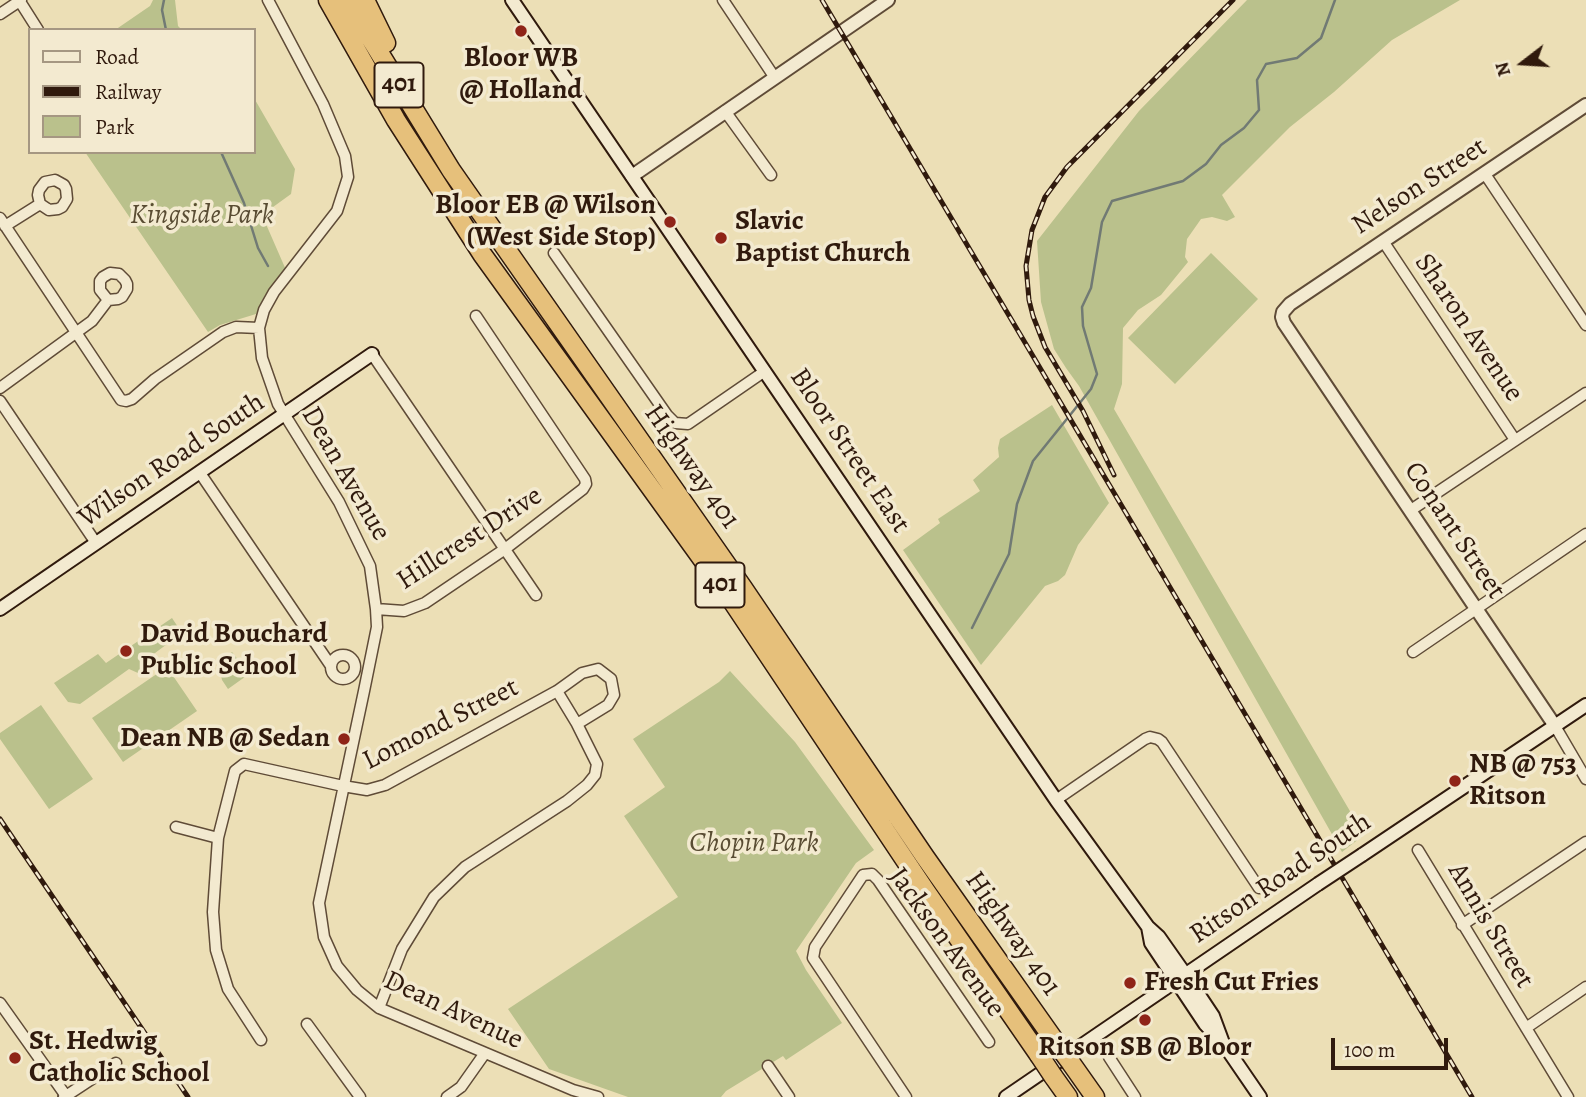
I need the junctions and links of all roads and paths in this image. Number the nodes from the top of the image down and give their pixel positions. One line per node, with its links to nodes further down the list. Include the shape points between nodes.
1 (20, 0): 9 (street); 10 (street)
2 (268, 0): 26 (street, Dean Avenue, via 323,104 345,156 348,177 337,211 274,292)
3 (328, 0): 71 (highway, Highway 401 / 401, bridge, via 396,120 482,254 726,592)
4 (347, 0): 14 (highway, Highway 401 / 401)
5 (365, 0): 14 (highway)
6 (512, 0): 17 (main road, Bloor Street East)
7 (723, 0): 11 (street)
8 (888, 0): 11 (main road)
9 (0, 14)
10 (37, 28)
11 (775, 78): 13 (main road)
12 (1586, 105): 15 (main road, Nelson Street)
13 (725, 111): 16 (street); 17 (main road)
14 (452, 170): 73 (highway, Highway 401 / 401, bridge)
15 (1485, 174): 20 (main road, Nelson Street); 25 (street)
16 (771, 175)
17 (632, 176): 29 (main road, Bloor Street East)
18 (40, 204): 19 (street)
19 (2, 222): 27 (street)
20 (1383, 241): 23 (main road, Nelson Street); 34 (street, Sharon Avenue)
21 (554, 253): 29 (street, via 675,423 688,424)
22 (108, 300): 27 (street)
23 (1283, 312): 36 (main road, Conant Street, via 1284,323)
24 (476, 316): 39 (street, Hillcrest Drive, via 586,484)
25 (1586, 325)
26 (259, 328): 27 (street, via 236,327 223,332 126,401 117,397); 33 (street, Dean Avenue, via 262,358)
27 (75, 333): 30 (street)
28 (373, 354): 33 (main road, Wilson Road South); 39 (street)
29 (765, 372): 52 (main road, Bloor Street East)
30 (0, 388)
31 (1586, 393): 34 (street)
32 (0, 401): 38 (street)
33 (284, 415): 35 (main road, Wilson Road South); 43 (street, Dean Avenue, via 340,502 370,566)
34 (1515, 440): 36 (street)
35 (200, 473): 38 (main road, Wilson Road South); 45 (street)
36 (1411, 510): 41 (main road, Conant Street)
37 (1586, 534): 41 (street)
38 (96, 543): 42 (main road, Wilson Road South)
39 (505, 549): 40 (street); 43 (street, Hillcrest Drive, via 425,603 404,611)
40 (536, 595)
41 (1476, 608): 44 (street); 49 (main road, Conant Street)
42 (0, 609)
43 (376, 609): 51 (street, Dean Avenue, via 377,627)
44 (1413, 652)
45 (331, 666)
46 (557, 691): 48 (street); 48 (street, Lomond Street, via 582,673 598,669 611,679 614,695 608,705); 51 (street, Lomond Street, via 385,785 367,790)
47 (1586, 705): 49 (main road, Ritson Road South)
48 (577, 724): 61 (street, via 597,764 594,775 567,801 465,867 434,897 402,949)
49 (1555, 726): 50 (street, Conant Street); 59 (main road, Ritson Road South, bridge)
50 (1586, 779)
51 (343, 786): 54 (street, Lomond Street, via 244,764 235,771); 61 (street, Dean Avenue, via 319,903 324,937 337,966)
52 (1056, 800): 57 (street, via 1145,739 1154,738 1162,742); 59 (main road, Bloor Street East, via 1148,927 1151,943)
53 (176, 827): 54 (street)
54 (218, 838): 65 (street, via 213,912 216,950 228,989)
55 (1586, 842): 58 (street)
56 (1418, 850): 58 (street, Annis Street)
57 (1259, 888)
58 (1462, 925): 64 (street, Annis Street)
59 (1181, 977): 80 (main road, Ritson Road South); 82 (main road, Bloor Street East, via 1205,1024)
60 (1586, 986): 64 (street)
61 (379, 1008): 67 (street, Dean Avenue)
62 (2, 1009): 74 (street)
63 (307, 1024): 75 (street)
64 (1526, 1028): 83 (street, Annis Street)
65 (261, 1040)
66 (989, 1042): 79 (street, Jackson Avenue, via 878,880 872,874 863,875 815,947 813,958)
67 (485, 1053): 72 (street, Dean Avenue); 76 (street, via 461,1087)
68 (1109, 1057): 81 (street)
69 (116, 1063): 74 (street)
70 (768, 1066): 78 (street)
71 (1062, 1090)
72 (573, 1093): 77 (street, Dean Avenue)
73 (1093, 1094)
74 (66, 1097)
75 (360, 1097)
76 (447, 1097)
77 (598, 1097)
78 (789, 1097)
79 (906, 1097)
80 (1006, 1097)
81 (1135, 1097)
82 (1260, 1097)
83 (1568, 1097)

